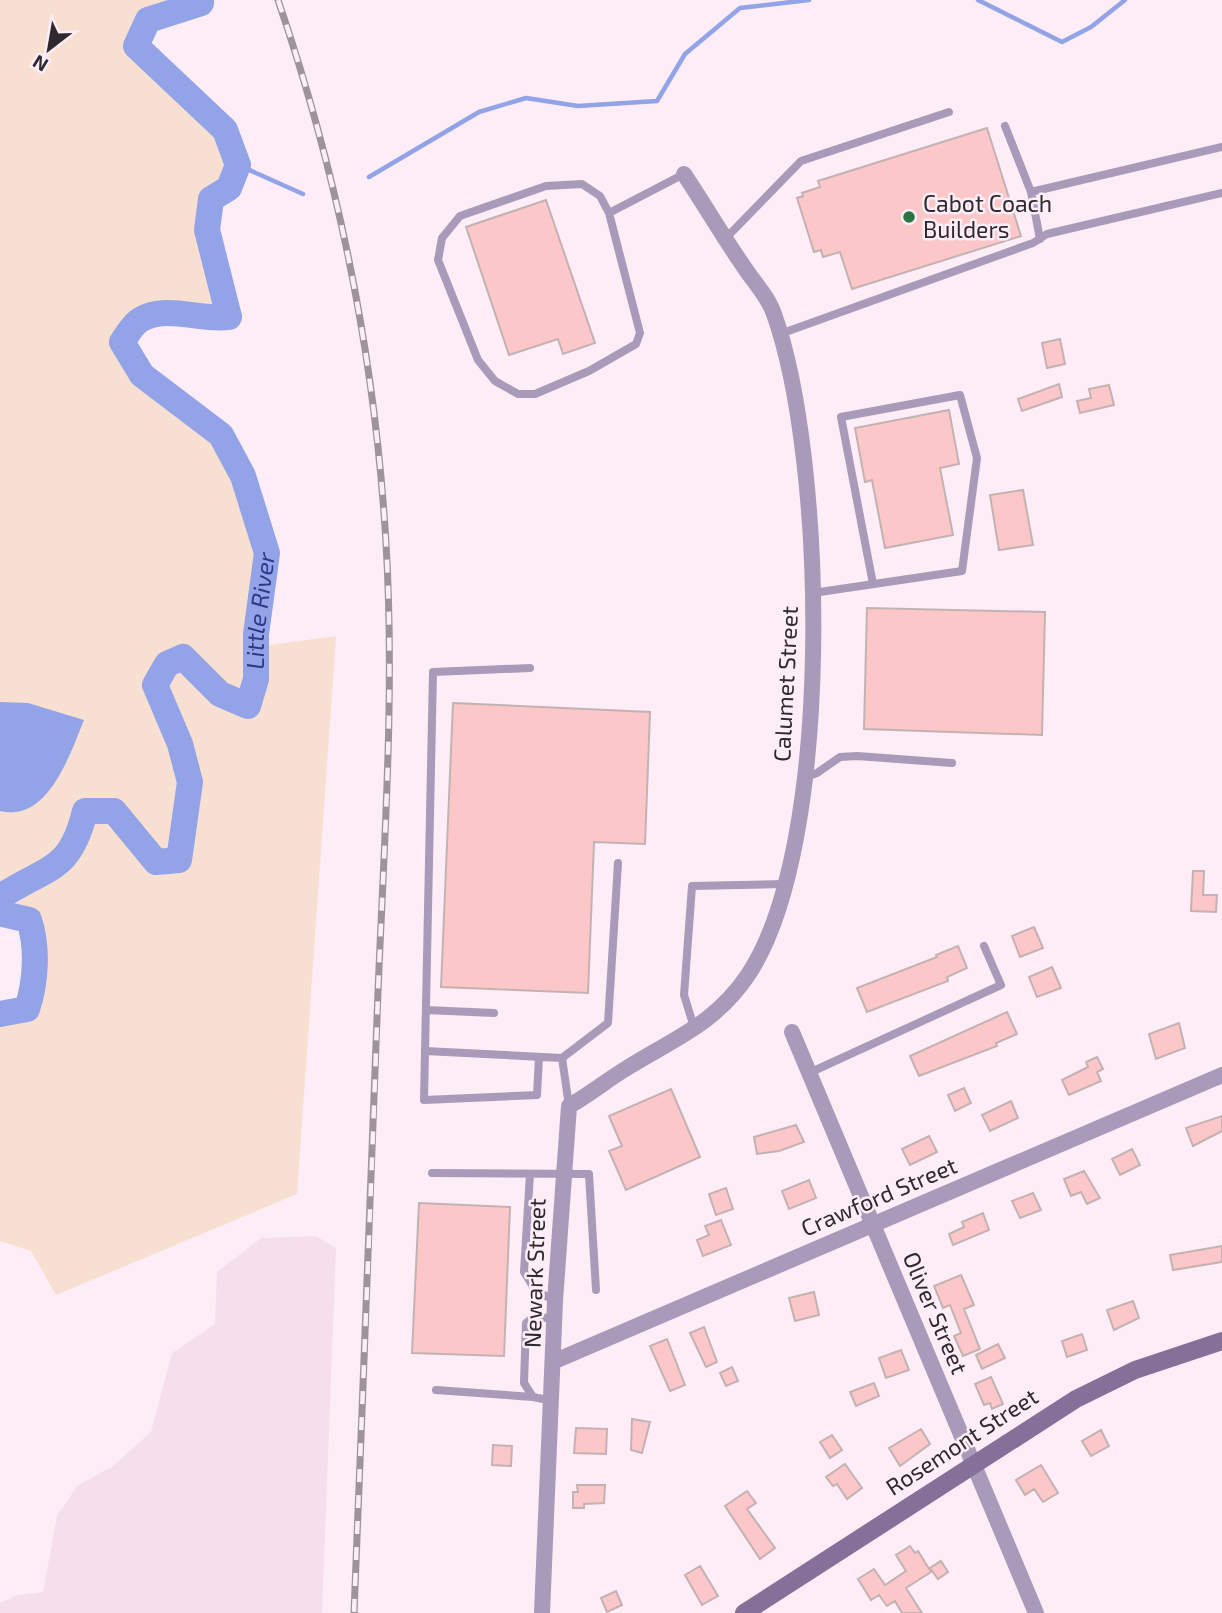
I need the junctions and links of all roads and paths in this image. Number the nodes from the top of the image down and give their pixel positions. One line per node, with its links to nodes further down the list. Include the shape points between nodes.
1 (949, 112): 8 (lane, via 801,161)
2 (1005, 126): 5 (lane)
3 (1222, 147): 5 (lane)
4 (684, 174): 7 (lane); 8 (street, Calumet Street)
5 (1031, 192): 9 (lane)
6 (1222, 194): 9 (lane)
7 (609, 213): 7 (lane, via 639,339 589,371 535,394 508,390 487,373 466,335 438,260 442,238 460,216 546,186 582,184 600,196)
8 (726, 239): 10 (street, Calumet Street, via 773,311)
9 (1040, 239): 10 (lane)
10 (780, 334): 12 (street, Calumet Street, via 808,492)
11 (873, 584): 11 (lane, via 961,571 977,458 960,395 841,417); 12 (lane)
12 (813, 593): 15 (street, Calumet Street)
13 (530, 668): 19 (lane, via 433,672)
14 (952, 763): 15 (lane, via 840,757)
15 (804, 778): 17 (street, Calumet Street)
16 (618, 863): 25 (lane, via 608,1023)
17 (786, 884): 21 (street, Calumet Street, via 748,974); 21 (lane, via 692,886 684,995)
18 (984, 946): 26 (lane, via 1000,985)
19 (426, 1010): 20 (lane); 23 (lane)
20 (494, 1013)
21 (695, 1030): 28 (street)
22 (792, 1031): 26 (street, Oliver Street)
23 (425, 1051): 24 (lane); 24 (lane, via 424,1100 537,1095)
24 (538, 1057): 25 (lane)
25 (562, 1058): 28 (lane)
26 (809, 1073): 32 (street, Oliver Street)
27 (1222, 1075): 32 (street, Crawford Street)
28 (569, 1106): 31 (street, Newark Street)
29 (432, 1173): 30 (lane)
30 (530, 1174): 31 (lane); 34 (lane, via 524,1272)
31 (563, 1174): 33 (lane, via 589,1174); 34 (street, Newark Street)
32 (873, 1225): 36 (street, Crawford Street); 40 (street, Oliver Street)
33 (596, 1290)
34 (555, 1309): 36 (street, Newark Street); 38 (lane, via 526,1323 524,1383)
35 (1222, 1341): 40 (main road, Rosemont Street, via 1103,1384)
36 (555, 1361): 39 (street, Newark Street)
37 (436, 1390): 38 (lane)
38 (533, 1397): 39 (lane)
39 (553, 1401): 41 (street, Newark Street)
40 (973, 1464): 42 (main road, Rosemont Street); 43 (street, Oliver Street)
41 (542, 1613)
42 (744, 1613)
43 (1036, 1613)

